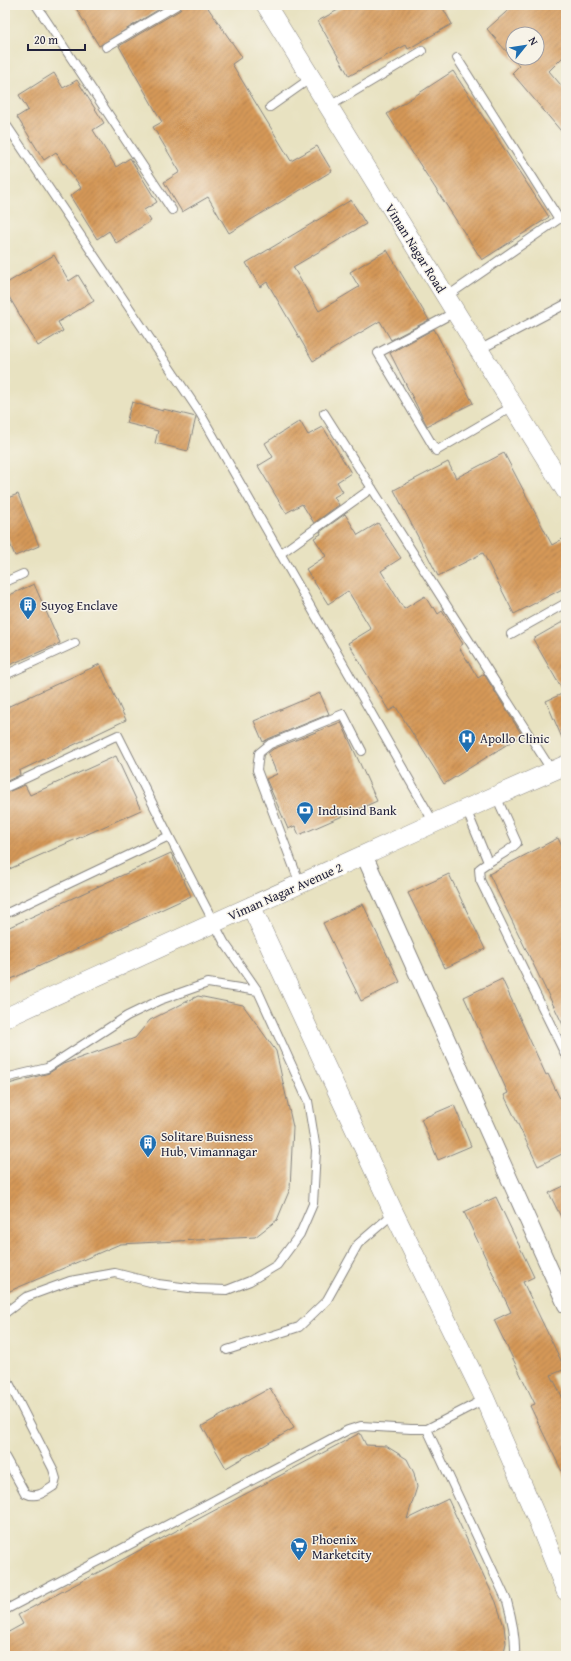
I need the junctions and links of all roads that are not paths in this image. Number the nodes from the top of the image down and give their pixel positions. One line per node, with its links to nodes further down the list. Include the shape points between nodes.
1 (36, 5): 11 (lane)
2 (177, 5): 4 (lane)
3 (266, 5): 7 (street, Viman Nagar Road)
4 (106, 47)
5 (422, 51): 9 (lane)
6 (457, 58): 12 (lane, via 559,219)
7 (311, 78): 8 (lane); 9 (street, Viman Nagar Road)
8 (270, 107)
9 (328, 107): 12 (street, Viman Nagar Road)
10 (5, 123): 19 (lane, via 200,413)
11 (172, 210)
12 (451, 304): 14 (street, Viman Nagar Road); 15 (lane, via 378,353 436,451)
13 (566, 304): 14 (lane)
14 (479, 350): 15 (street, Viman Nagar Road)
15 (514, 406): 18 (street, Viman Nagar Road)
16 (324, 413): 17 (lane)
17 (372, 488): 19 (lane); 27 (lane)
18 (566, 491)
19 (280, 554): 31 (lane)
20 (23, 574): 21 (lane)
21 (5, 582)
22 (566, 603): 23 (lane)
23 (510, 634)
24 (75, 643): 25 (lane)
25 (5, 675)
26 (362, 751): 35 (lane, via 343,714 270,744 259,754 257,770)
27 (559, 768): 29 (street, Viman Nagar Avenue 2)
28 (5, 788): 32 (lane, via 118,735)
29 (496, 796): 30 (street, Viman Nagar Avenue 2); 34 (lane, via 517,843)
30 (466, 809): 31 (street, Viman Nagar Avenue 2); 34 (lane)
31 (434, 823): 33 (street, Viman Nagar Avenue 2)
32 (169, 836): 37 (lane); 38 (lane)
33 (364, 855): 35 (street, Viman Nagar Avenue 2); 44 (street)
34 (488, 862): 41 (lane, via 479,869 480,880)
35 (300, 884): 36 (street, Viman Nagar Avenue 2)
36 (251, 906): 38 (street, Viman Nagar Avenue 2); 43 (street)
37 (5, 914)
38 (214, 923): 39 (lane); 40 (street, Viman Nagar Avenue 2)
39 (258, 991): 42 (lane, via 208,983 160,1000 127,1016 47,1068); 45 (lane, via 308,1101 316,1150 314,1204 300,1234 277,1265 227,1290 158,1284 115,1273 70,1281 26,1296)
40 (5, 1018)
41 (566, 1056)
42 (5, 1078)
43 (394, 1213): 46 (lane, via 358,1244 327,1300 299,1327); 48 (street)
44 (566, 1306)
45 (5, 1313)
46 (227, 1350)
47 (8, 1381): 50 (lane, via 53,1469 56,1479 54,1486 39,1495 25,1494)
48 (484, 1399): 49 (lane); 51 (street)
49 (427, 1429): 52 (lane, via 361,1426 348,1430); 53 (lane, via 506,1601 513,1624)
50 (5, 1457)
51 (566, 1591)
52 (5, 1610)
53 (515, 1656)

